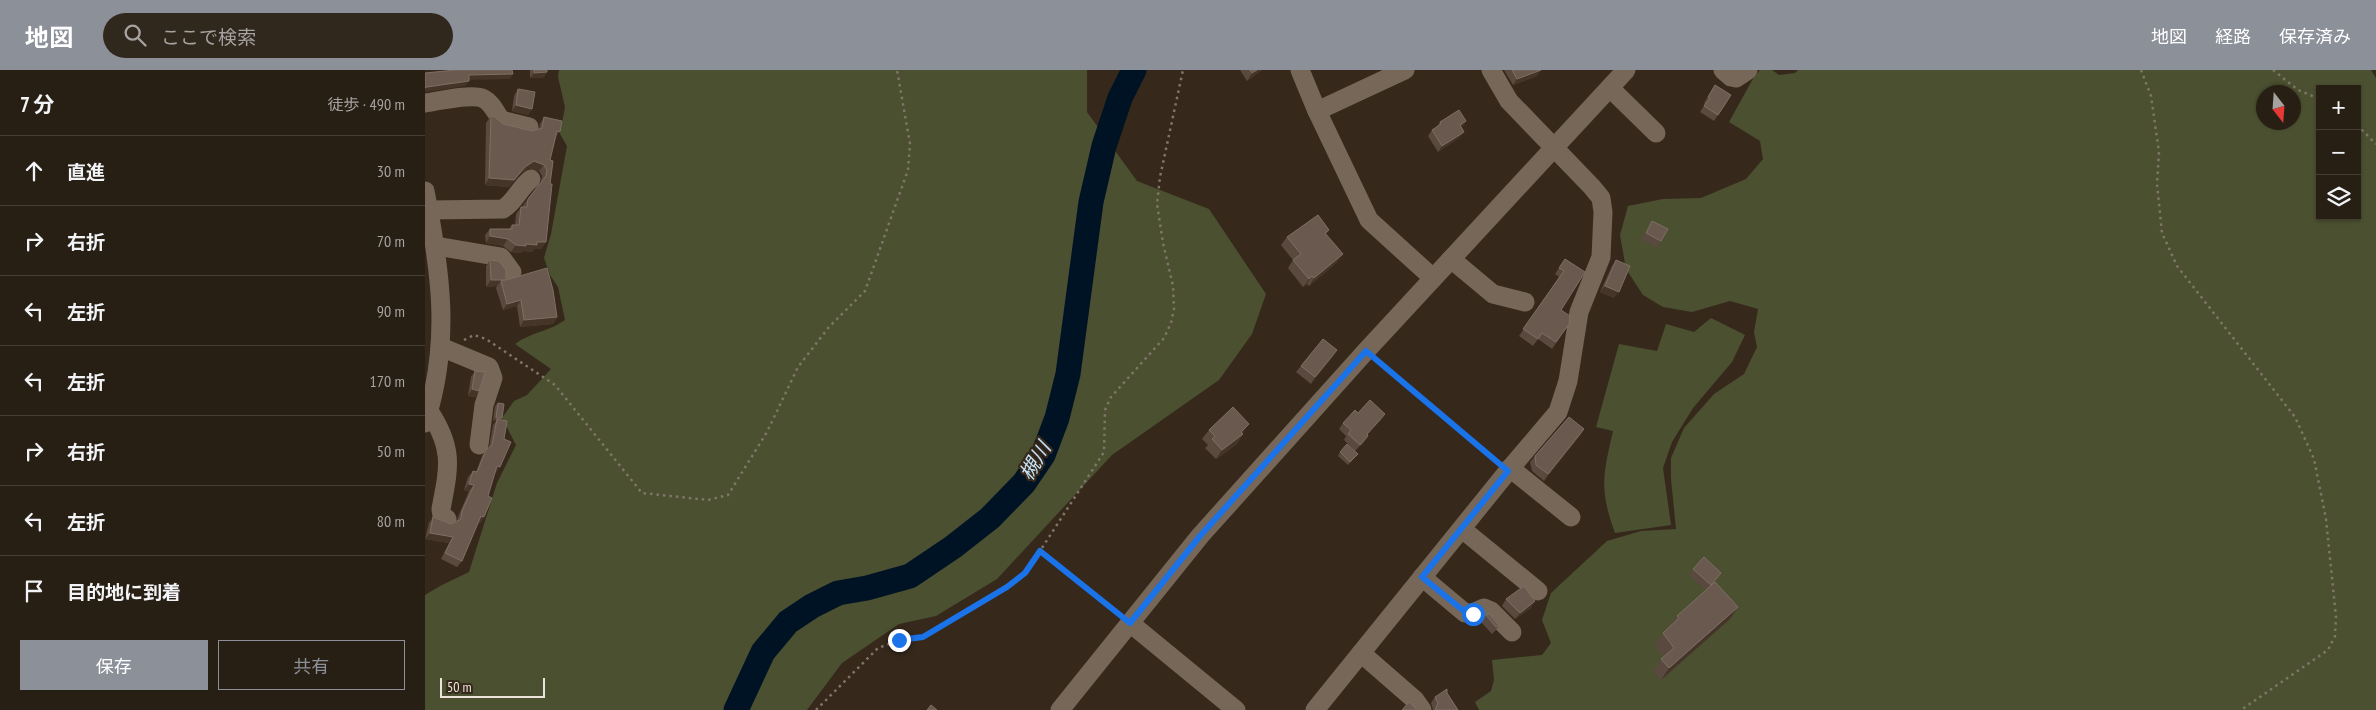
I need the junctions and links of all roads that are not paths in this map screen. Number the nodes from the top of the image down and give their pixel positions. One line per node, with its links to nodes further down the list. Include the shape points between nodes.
1 (1301, 70): 9 (street)
2 (1405, 70): 9 (street)
3 (1491, 70): 12 (street, via 1509,101)
4 (1626, 70): 7 (street)
5 (1723, 70): 6 (street, via 1736,78)
6 (1748, 70)
7 (1609, 88): 11 (street); 12 (street)
8 (425, 103): 10 (street, via 483,98 501,120)
9 (1317, 111): 19 (street, via 1369,220)
10 (529, 127)
11 (1656, 133)
12 (1554, 150): 17 (street); 24 (street, via 1601,198 1601,258 1579,312 1568,380 1558,412)
13 (531, 179): 15 (street, via 503,209)
14 (425, 191): 15 (street)
15 (429, 210): 16 (street)
16 (436, 246): 18 (street, via 501,257); 21 (street)
17 (1451, 259): 19 (street); 20 (street, via 1493,294)
18 (512, 272)
19 (1433, 278): 30 (street, via 1200,536)
20 (1525, 302)
21 (446, 348): 22 (street); 23 (street, via 489,367 493,378 484,405)
22 (427, 417): 26 (street, via 440,427 447,449 449,469 441,509)
23 (479, 445)
24 (1509, 470): 25 (street); 27 (street)
25 (1571, 517)
26 (447, 520)
27 (1462, 529): 28 (street); 29 (street)
28 (1422, 577): 31 (street, via 1465,612 1473,614 1484,608); 32 (street)
29 (1538, 590)
30 (1130, 623): 33 (street); 34 (street)
31 (1512, 632)
32 (1361, 653): 35 (street); 36 (street, via 1415,700)
33 (1061, 710)
34 (1236, 710)
35 (1315, 710)
36 (1422, 710)

